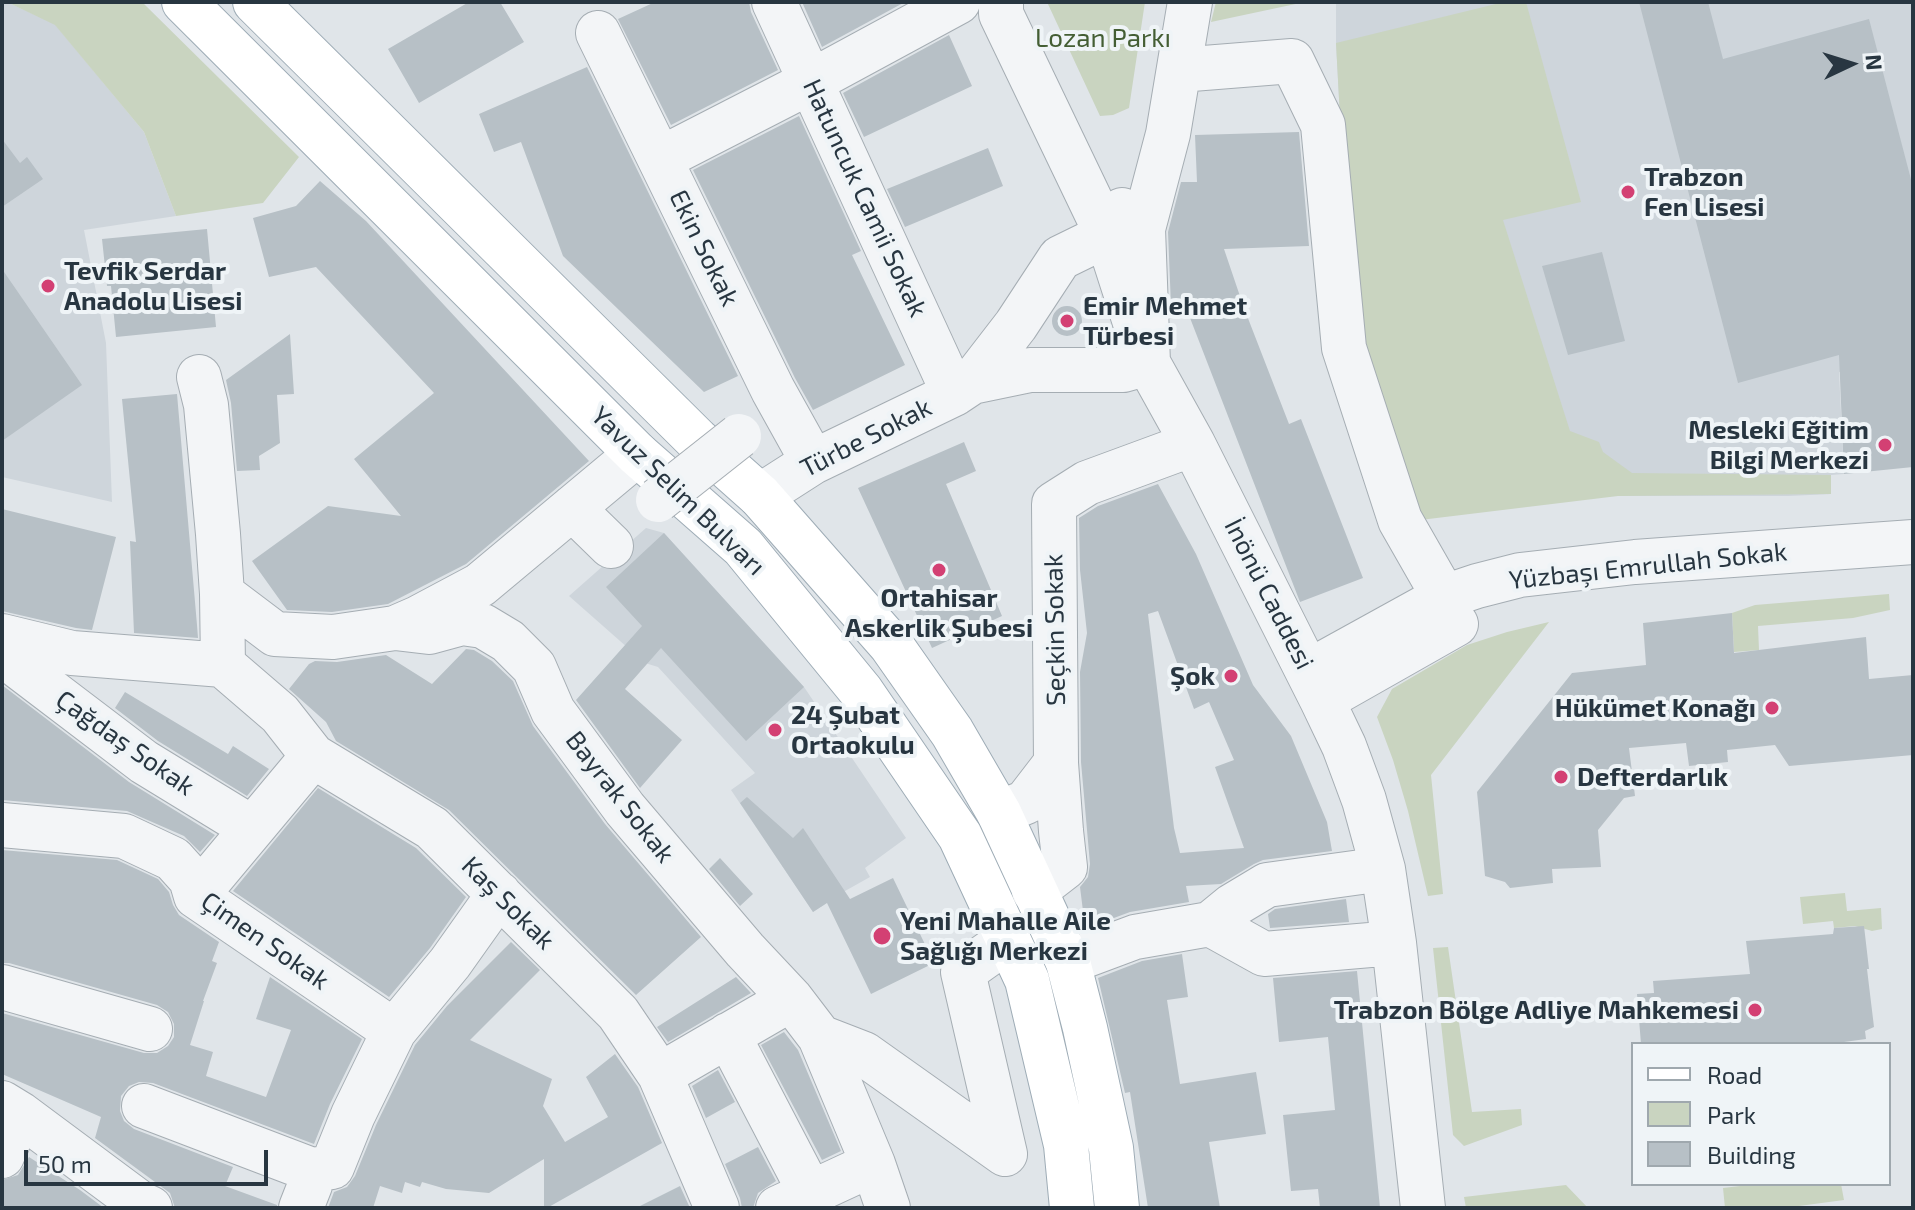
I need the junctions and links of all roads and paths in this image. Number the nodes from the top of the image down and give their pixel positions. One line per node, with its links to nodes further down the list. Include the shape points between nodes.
1 (184, 2): 18 (main road, Yavuz Selim Bulvarı)
2 (255, 2): 17 (main road, Yavuz Selim Bulvarı, via 697,440)
3 (774, 2): 9 (street, Hatuncuk Camii Sokak)
4 (958, 2): 9 (street)
5 (1190, 2): 8 (street)
6 (995, 6): 12 (street, İnönü Caddesi)
7 (598, 33): 11 (street, Ekin Sokak)
8 (1179, 70): 10 (street); 26 (street, via 1292,61 1323,125 1344,348 1400,520)
9 (812, 81): 11 (street); 15 (street, Hatuncuk Camii Sokak)
10 (1168, 134): 12 (street); 13 (street, via 1143,229)
11 (660, 159): 19 (street, Ekin Sokak)
12 (1107, 235): 13 (street, İnönü Caddesi); 15 (street, Türbe Sokak, via 1060,258 1016,325)
13 (1148, 363): 15 (street, Türbe Sokak, via 1123,370 1030,370); 16 (street, İnönü Caddesi)
14 (199, 377): 29 (street, via 206,405 222,594)
15 (963, 388): 19 (street, Türbe Sokak)
16 (1193, 444): 31 (street, İnönü Caddesi); 33 (street, Seçkin Sokak, via 1087,483 1054,504)
17 (738, 450): 20 (main road, Yavuz Selim Bulvarı); 21 (street, bridge)
18 (637, 454): 22 (street); 42 (main road, Yavuz Selim Bulvarı, via 743,547 861,691 960,836)
19 (813, 462): 20 (street, Türbe Sokak)
20 (760, 496): 34 (main road, Yavuz Selim Bulvarı, via 891,645)
21 (658, 500)
22 (572, 508): 24 (street); 27 (street, via 480,585)
23 (1913, 542): 26 (street, Yüzbaşı Emrullah Sokak, via 1520,575)
24 (611, 546)
25 (1913, 569): 31 (street, Yüzbaşı Emrullah Sokak, via 1524,604 1459,623)
26 (1444, 597): 31 (street, Yüzbaşı Emrullah Sokak)
27 (395, 628): 29 (street, via 333,637 275,634); 46 (street, Bayrak Sokak, via 429,632 472,624 508,641 534,667 553,711 625,809)
28 (2, 636): 29 (street, via 72,653)
29 (246, 645): 32 (street, Kaş Sokak, via 280,714)
30 (2, 654): 36 (street, Çağdaş Sokak, via 144,762)
31 (1315, 686): 38 (street, İnönü Caddesi, via 1344,746)
32 (313, 756): 36 (street); 39 (street, Kaş Sokak, via 432,828)
33 (1056, 763): 34 (street); 37 (street, Seçkin Sokak)
34 (1012, 808): 37 (main road, Yavuz Selim Bulvarı); 37 (street)
35 (2, 825): 40 (street, Çimen Sokak, via 124,836 173,859 191,879)
36 (252, 828): 40 (street)
37 (1053, 863): 44 (main road, Yavuz Selim Bulvarı)
38 (1383, 869): 41 (street, via 1267,885); 43 (street, İnönü Caddesi)
39 (499, 894): 48 (street); 51 (street, Kaş Sokak, via 618,1013)
40 (196, 896): 48 (street, Çimen Sokak)
41 (1210, 924): 43 (street, via 1264,954); 44 (street, via 1135,937)
42 (1008, 940): 50 (street, via 963,972 1005,1154 864,1054); 61 (main road, Yavuz Selim Bulvarı, via 1027,980 1066,1145)
43 (1394, 943): 63 (street, İnönü Caddesi)
44 (1068, 962): 62 (main road, Yavuz Selim Bulvarı, via 1111,1148)
45 (2, 987): 47 (street)
46 (791, 999): 49 (street); 50 (street, Bayrak Sokak)
47 (150, 1029)
48 (394, 1031): 56 (street, via 332,1167)
49 (728, 1035): 51 (street); 57 (street)
50 (820, 1037): 55 (street, Bayrak Sokak)
51 (660, 1075): 59 (street, Kaş Sokak)
52 (144, 1106): 56 (street)
53 (11, 1109): 54 (street); 58 (street)
54 (2, 1156)
55 (873, 1164): 57 (street); 60 (street, Bayrak Sokak)
56 (306, 1189)
57 (795, 1201)
58 (144, 1207)
59 (717, 1208)
60 (888, 1208)
61 (1072, 1208)
62 (1117, 1208)
63 (1423, 1208)

